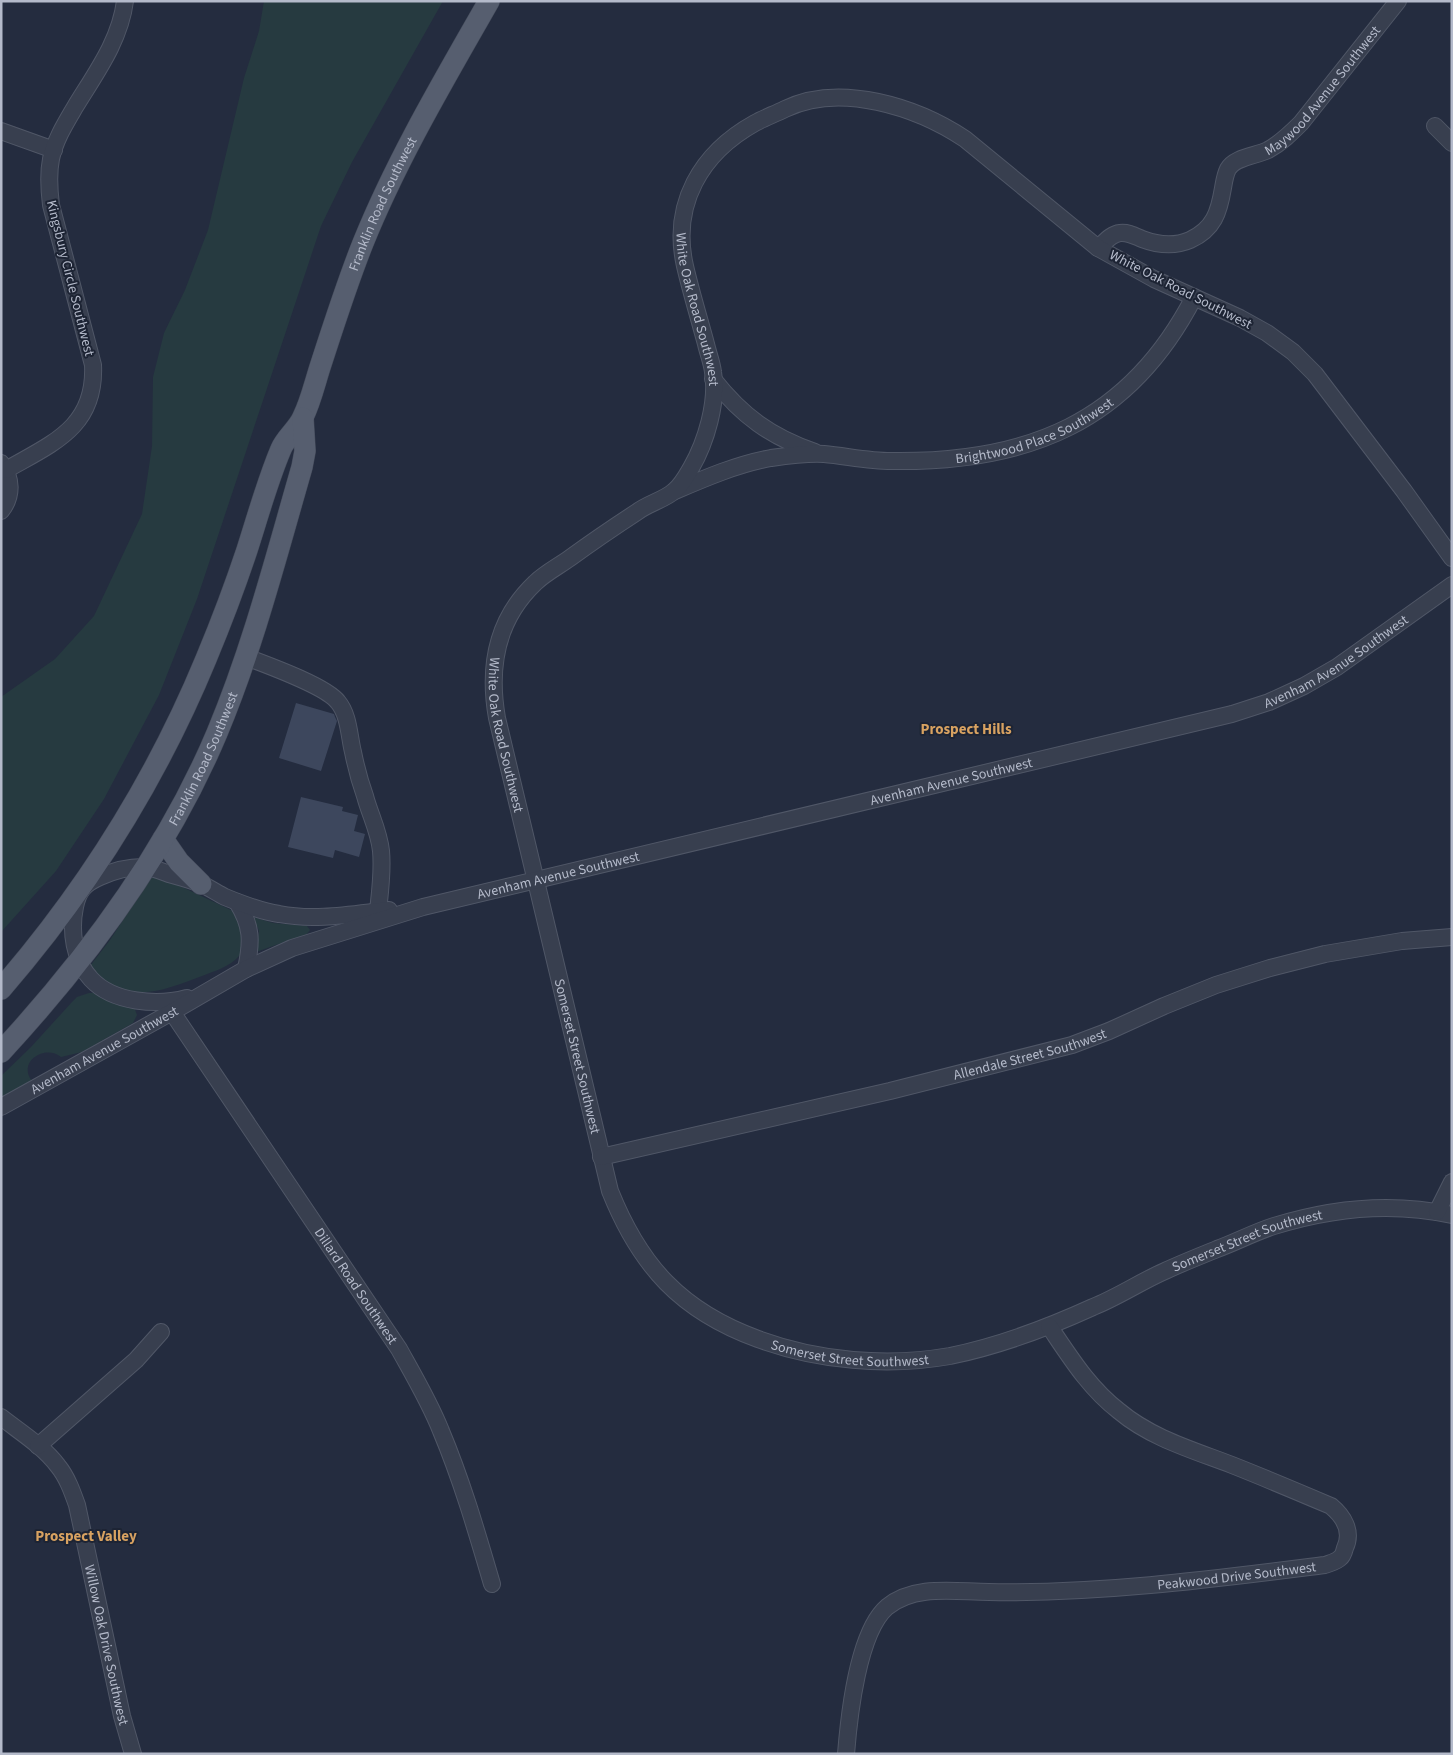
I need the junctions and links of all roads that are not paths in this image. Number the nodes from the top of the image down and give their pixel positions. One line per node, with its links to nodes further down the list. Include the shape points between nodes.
1 (125, 1): 7 (street, Kingsbury Circle Southwest, via 118,33 61,131)
2 (489, 1): 11 (main road, Franklin Road Southwest, via 410,142 364,241)
3 (1398, 1): 8 (street, Maywood Avenue Southwest, via 1291,133 1268,150 1234,162 1226,173 1219,211 1206,230 1182,243 1168,245 1120,233 1110,236)
4 (1435, 126): 6 (street)
5 (1, 131): 7 (street)
6 (1452, 143)
7 (54, 150): 13 (street, Kingsbury Circle Southwest, via 49,182 51,205 93,365 94,382 91,398 71,429 45,448)
8 (1098, 248): 9 (street, White Oak Road Southwest); 10 (street, White Oak Road Southwest, via 947,127 891,105 865,100 828,98 794,104 727,142 697,176 688,196 682,221 684,264)
9 (1194, 298): 12 (street, Brightwood Place Southwest, via 1169,340 1130,385 1078,423 1049,438 958,460 888,461); 16 (street, White Oak Road Southwest, via 1267,334 1316,374)
10 (713, 379): 12 (street, Brightwood Place Southwest, via 749,418 794,445); 14 (street, White Oak Road Southwest, via 712,407 702,445)
11 (303, 418): 18 (main road, Franklin Road Southwest, via 305,451 302,467); 23 (main road, Franklin Road Southwest, via 283,446 221,623 177,724 117,833)
12 (823, 454): 14 (street, Brightwood Place Southwest, via 762,460)
13 (4, 467): 15 (street, Kingsbury Circle Southwest, via 10,479 10,490)
14 (675, 491): 21 (street, White Oak Road Southwest, via 646,506 536,583 515,607 496,650 492,672 493,695)
15 (1, 511)
16 (1452, 558)
17 (1452, 585): 21 (street, Avenham Avenue Southwest, via 1337,667 1268,702 1232,714)
18 (246, 658): 19 (main road, Franklin Road Southwest, via 216,734); 26 (street, via 326,692 338,701 381,850)
19 (163, 839): 20 (main road, Franklin Road Southwest); 22 (main road, via 179,862)
20 (146, 866): 22 (street, Avenham Avenue Southwest); 23 (street, Avenham Avenue Southwest, via 110,872); 28 (main road, Franklin Road Southwest)
21 (535, 880): 25 (street, Avenham Avenue Southwest); 35 (street, Somerset Street Southwest)
22 (201, 884): 24 (street, Avenham Avenue Southwest)
23 (80, 890): 28 (street, Avenham Avenue Southwest, via 74,908 73,930); 30 (main road, Franklin Road Southwest)
24 (238, 902): 26 (street, Avenham Avenue Southwest, via 278,914 307,917); 29 (street, via 250,929)
25 (423, 907): 26 (street, Avenham Avenue Southwest); 29 (street, Avenham Avenue Southwest, via 292,948)
26 (378, 912)
27 (1452, 937): 35 (street, Allendale Street Southwest, via 1402,941 1325,954 1270,968 1216,985 1072,1045 890,1091)
28 (79, 962): 31 (street, Avenham Avenue Southwest, via 91,980 106,991 125,998 168,1002); 33 (main road, Franklin Road Southwest)
29 (246, 968): 31 (street, Avenham Avenue Southwest)
30 (1, 989)
31 (205, 993): 32 (street, Avenham Avenue Southwest)
32 (172, 1012): 34 (street, Avenham Avenue Southwest); 42 (street, Dillard Road Southwest, via 399,1349 426,1397 469,1507)
33 (1, 1052)
34 (1, 1107)
35 (601, 1157): 38 (street, Somerset Street Southwest, via 621,1219 655,1271 705,1315 741,1333 808,1353 879,1361 950,1356)
36 (1452, 1182): 37 (street)
37 (1444, 1214): 38 (street, Somerset Street Southwest, via 1381,1208 1344,1210 1272,1227 1163,1272 1095,1307)
38 (1049, 1326): 44 (street, Peakwood Drive Southwest, via 1082,1375 1102,1397 1143,1428 1331,1506 1340,1513 1348,1532 1342,1556 1325,1564 1136,1586 1014,1593 924,1591 909,1594 885,1609 870,1633 856,1676)
39 (161, 1332): 41 (street, via 136,1360)
40 (1, 1417): 41 (street, Willow Oak Drive Southwest)
41 (38, 1446): 43 (street, Willow Oak Drive Southwest, via 70,1484 77,1505)
42 (492, 1584)
43 (133, 1754)
44 (846, 1754)

